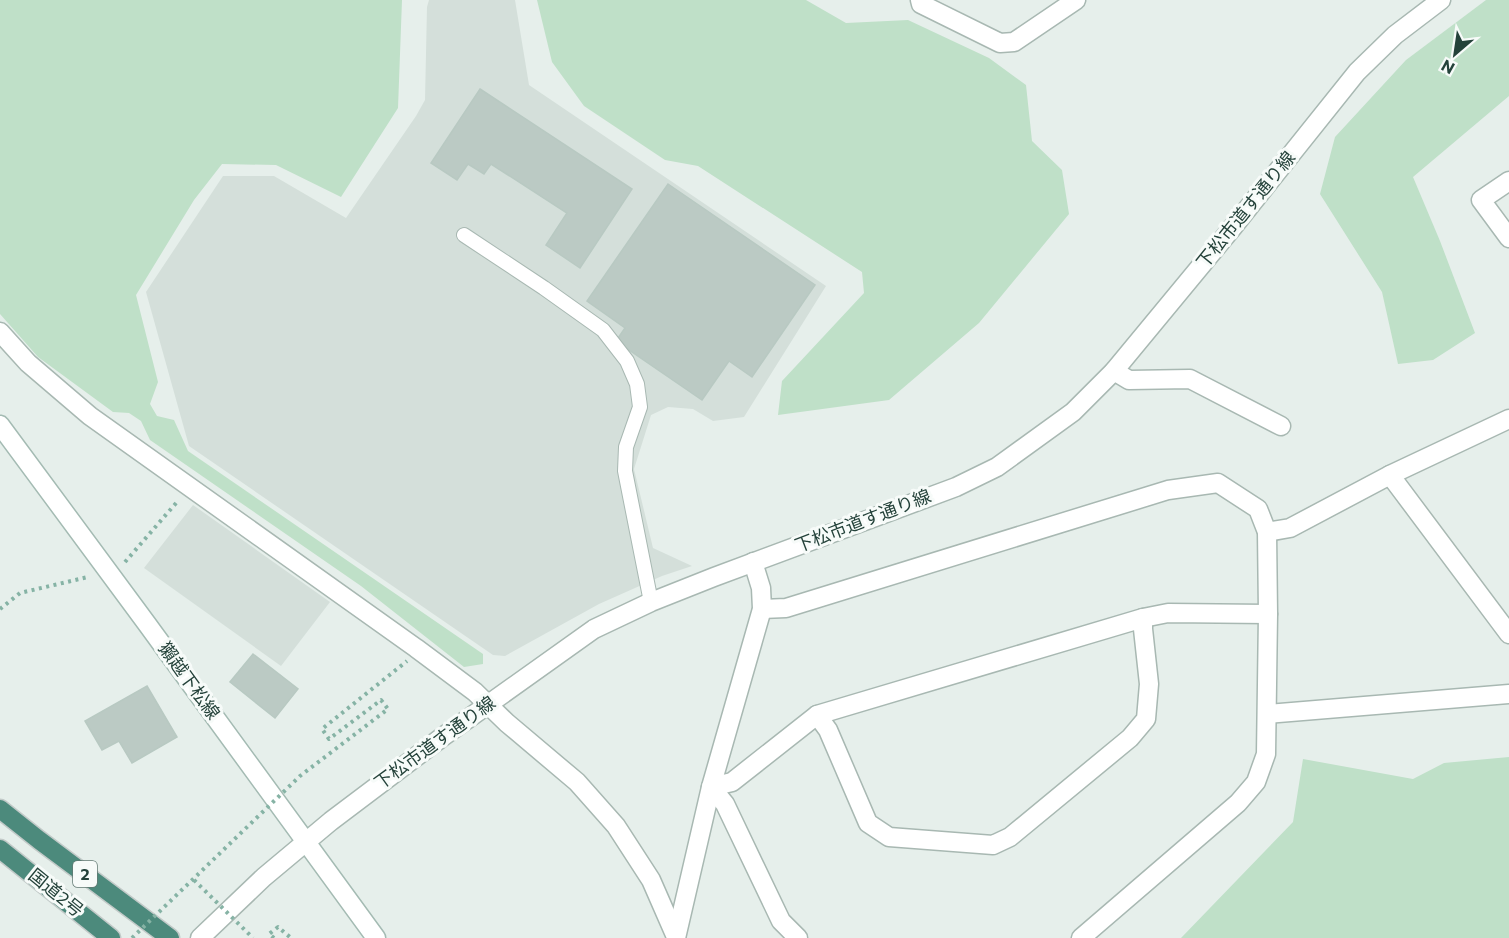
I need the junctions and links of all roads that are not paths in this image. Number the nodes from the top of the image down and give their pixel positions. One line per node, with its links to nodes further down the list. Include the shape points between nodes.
1 (920, 0): 3 (street, via 921,4 1000,43 1014,42)
2 (1441, 0): 8 (street, 下松市道す通り線, via 1395,35 1357,72)
3 (1067, 3)
4 (1509, 181): 6 (street, via 1481,200)
5 (464, 235): 15 (lane, via 603,330 627,361 637,384 640,407 626,447 625,471)
6 (1509, 238)
7 (0, 332): 21 (street, via 28,363 90,417 416,648)
8 (1114, 371): 11 (street, via 1129,380 1190,379); 14 (street, 下松市道す通り線, via 1073,412 997,467 956,487)
9 (1509, 419): 12 (street)
10 (0, 425): 26 (street, 獺越下松線)
11 (1281, 426)
12 (1390, 475): 13 (street, via 1290,528); 19 (street)
13 (1267, 532): 16 (street, via 1258,510 1218,483 1168,490 786,608); 17 (street)
14 (753, 562): 15 (street, 下松市道す通り線); 16 (street)
15 (651, 603): 21 (street, 下松市道す通り線, via 594,629)
16 (762, 609): 24 (street)
17 (1268, 614): 18 (street, via 1168,613); 22 (street)
18 (1143, 618): 23 (street); 23 (street, via 1149,684 1146,719 1130,738 1010,837 993,845 889,837 868,823 828,729)
19 (1509, 634)
20 (1509, 694): 22 (street)
21 (488, 704): 26 (street, 下松市道す通り線); 28 (street, via 577,782 616,826 651,880)
22 (1268, 714): 34 (street, via 1266,754 1256,782 1238,803)
23 (817, 715): 24 (street, via 732,782)
24 (711, 787): 28 (street); 33 (street, via 725,804 781,921)
25 (0, 809): 30 (highway, 国道2号 / 2)
26 (305, 842): 31 (street, 下松市道す通り線); 32 (street, 獺越下松線)
27 (0, 849): 29 (highway, 国道2号 / 2)
28 (676, 937)
29 (111, 938)
30 (170, 938)
31 (200, 938)
32 (376, 938)
33 (798, 938)
34 (1081, 938)

